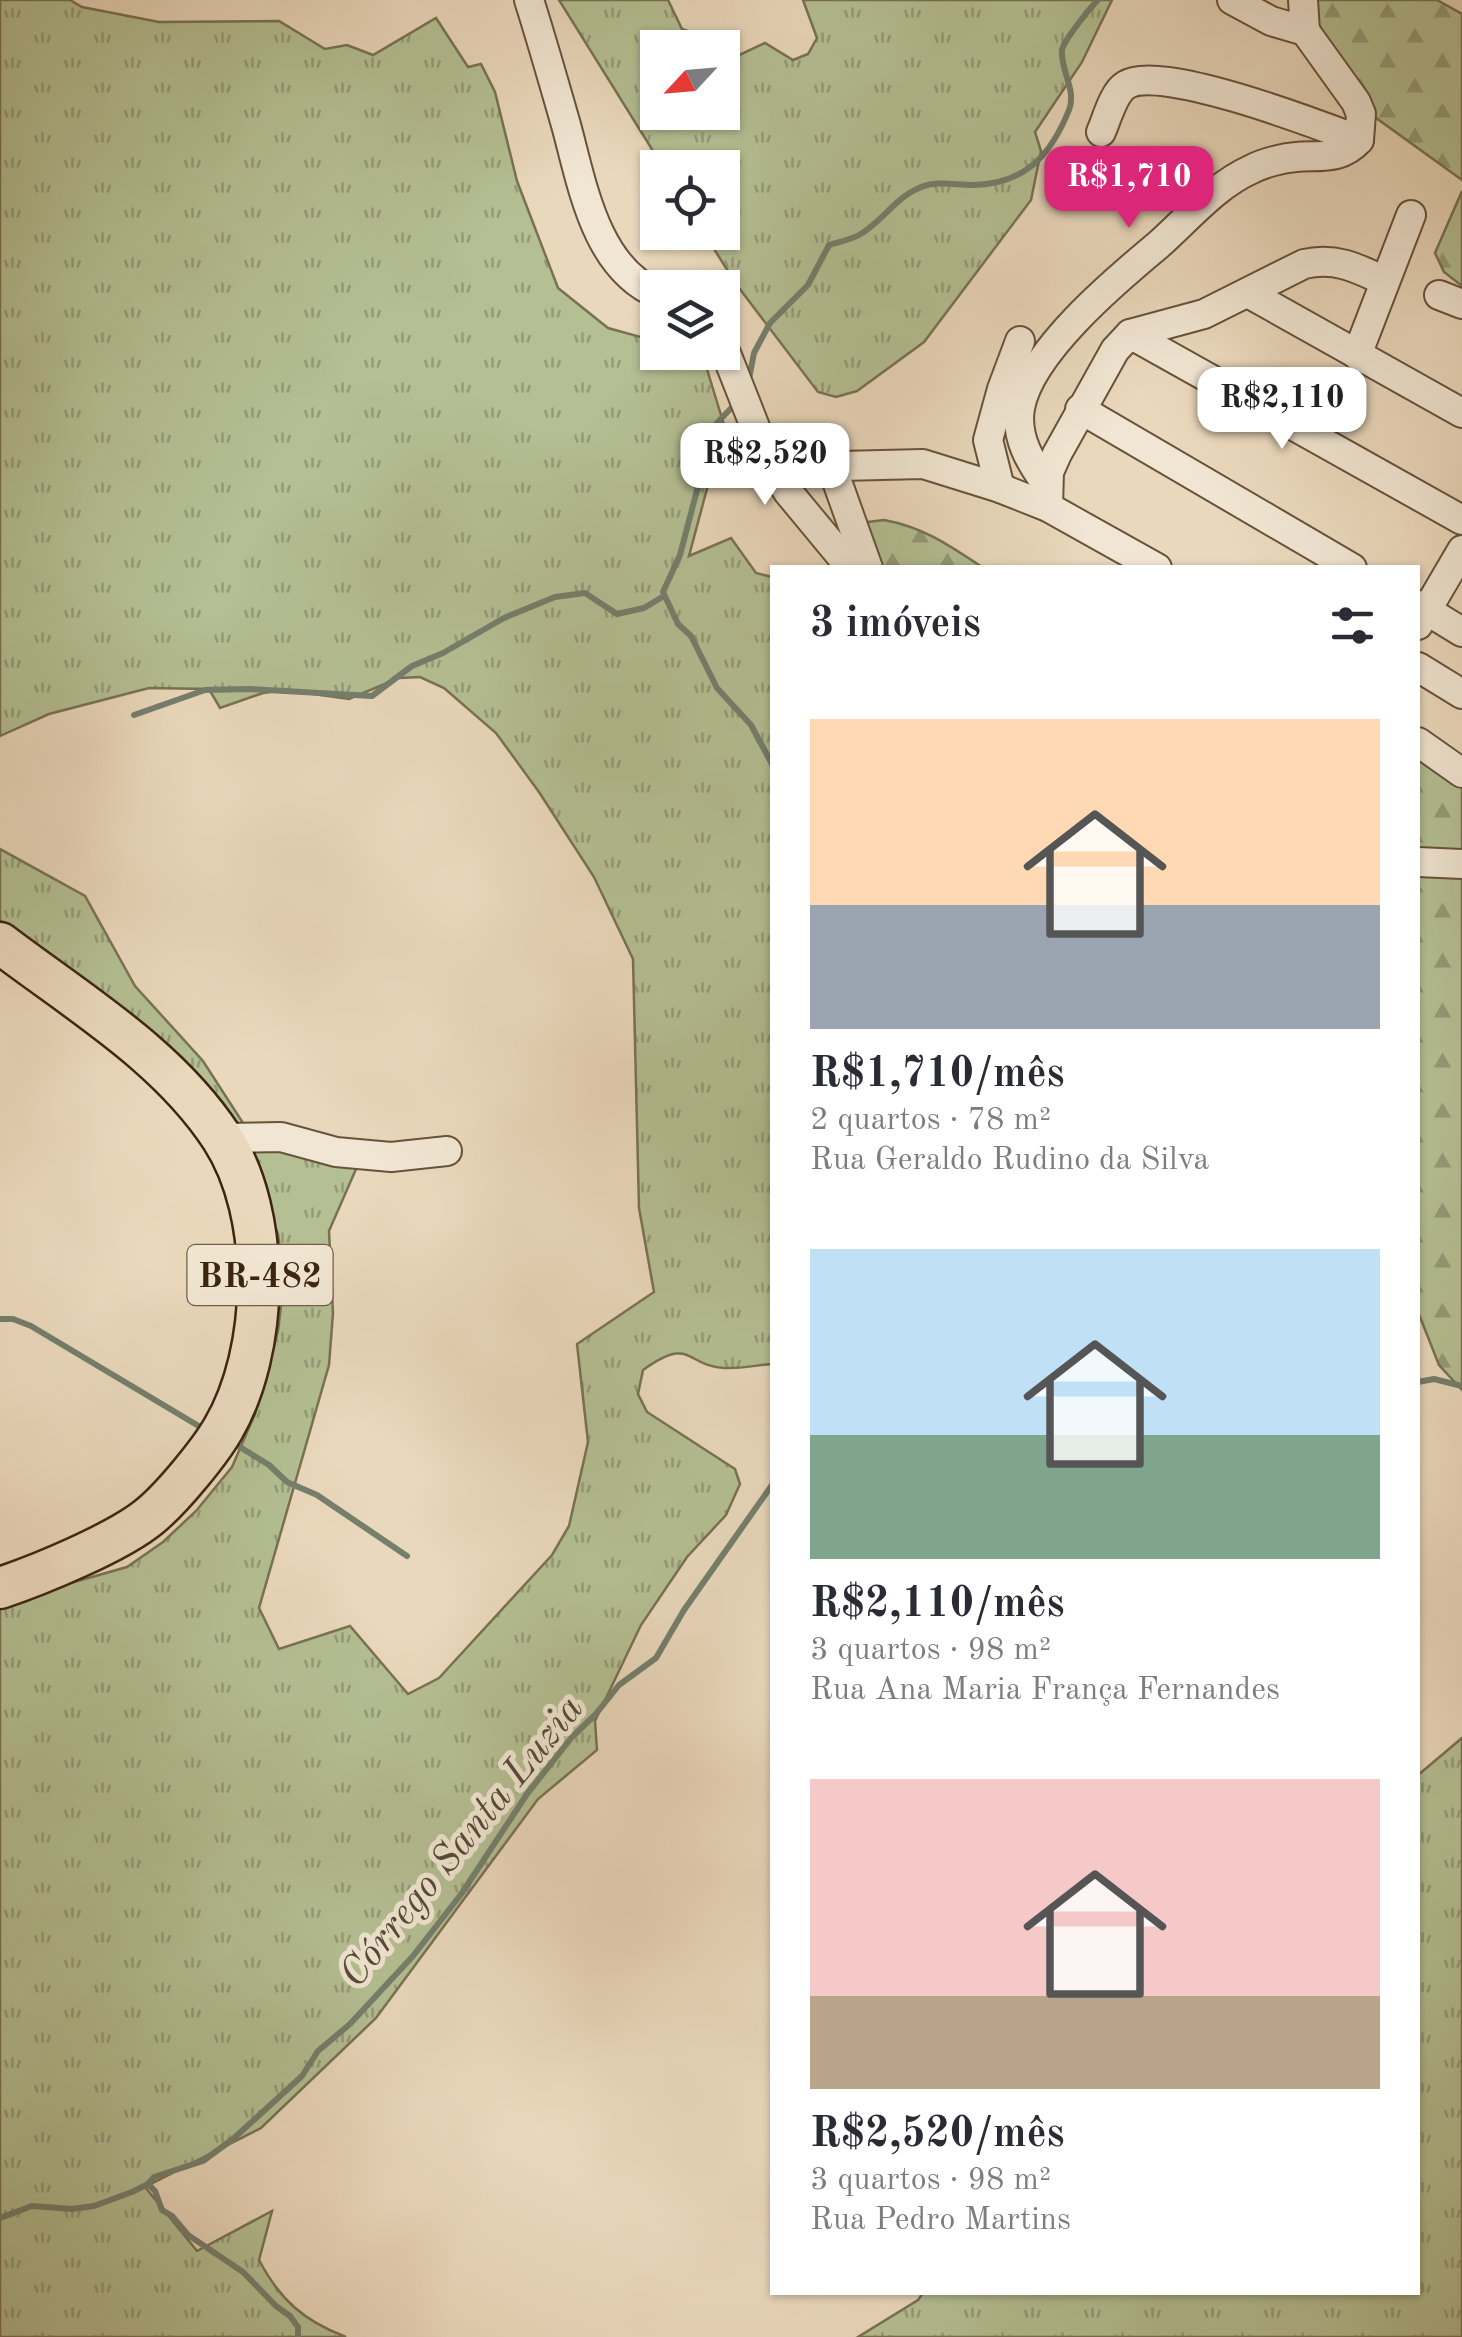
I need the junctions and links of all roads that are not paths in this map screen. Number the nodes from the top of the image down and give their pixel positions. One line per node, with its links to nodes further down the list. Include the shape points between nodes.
1 (529, 0): 9 (street, via 587,203 609,250)
2 (1232, 0): 4 (street)
3 (1302, 0): 4 (street)
4 (1304, 30): 6 (street, via 1356,102)
5 (1100, 132): 6 (street, via 1119,92 1140,80 1230,96)
6 (1359, 140): 18 (street, via 1337,156 1292,157 1224,184 1081,315 1040,367 1020,408 1024,448)
7 (1411, 215): 8 (street)
8 (1384, 280): 10 (street, via 1321,260); 13 (street)
9 (640, 283)
10 (1248, 293): 11 (street, via 1204,314); 13 (street)
11 (1130, 334): 15 (street); 19 (street)
12 (1020, 341): 17 (street, via 988,440)
13 (1357, 354): 16 (street)
14 (732, 370): 21 (street, via 768,460)
15 (1080, 409): 18 (street, via 1057,454); 24 (street)
16 (1462, 413)
17 (1000, 488): 18 (street); 22 (street, via 923,464 836,468)
18 (1048, 496): 23 (street)
19 (1462, 520)
20 (1462, 550): 25 (street)
21 (849, 565)
22 (867, 565)
23 (1152, 565)
24 (1347, 565)
25 (1420, 614): 26 (street)
26 (1462, 632)
27 (1420, 669): 28 (street)
28 (1462, 694)
29 (1420, 743): 30 (street)
30 (1462, 772)
31 (1420, 862): 32 (street)
32 (1462, 864)
33 (0, 943): 34 (highway, BR-482, via 127,1037)
34 (222, 1138): 35 (street, via 280,1137 391,1157); 36 (highway, BR-482, via 246,1191 261,1285 253,1342 224,1429 151,1516 122,1536)
35 (447, 1150)
36 (0, 1588)

